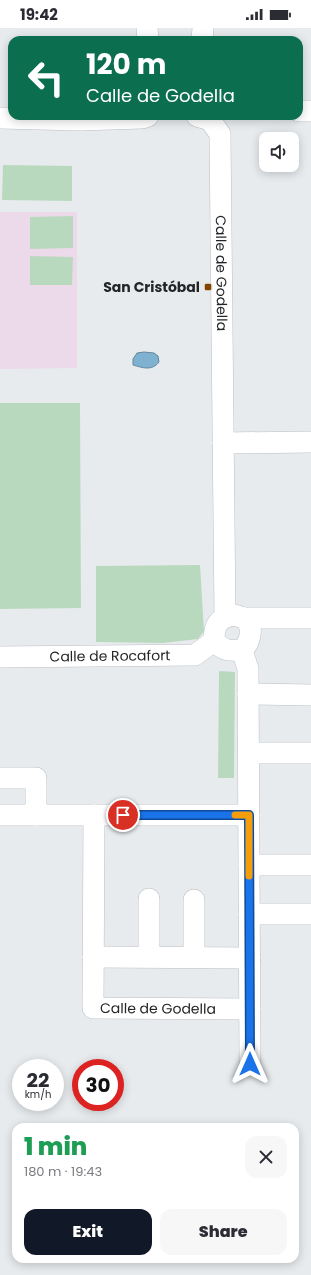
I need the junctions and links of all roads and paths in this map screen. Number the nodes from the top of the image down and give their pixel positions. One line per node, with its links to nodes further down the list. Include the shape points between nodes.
1 (211, 120): 3 (street, Calle de Godella, via 220,134 221,160)
2 (311, 442): 3 (street)
3 (223, 443): 4 (street, Calle de Godella)
4 (234, 618): 5 (street); 6 (street, via 218,622 214,631); 7 (street, via 250,628 247,646)
5 (311, 618)
6 (214, 641): 7 (street, via 222,649); 8 (street, Calle de Rocafort, via 195,655)
7 (242, 650): 9 (street, via 248,669)
8 (0, 657)
9 (248, 694): 10 (street); 11 (street)
10 (311, 695)
11 (249, 753): 12 (street); 17 (street)
12 (311, 753)
13 (0, 778): 15 (street, via 36,778)
14 (0, 815): 15 (street)
15 (36, 815): 16 (street)
16 (94, 815): 17 (street); 24 (street, Calle de Godella)
17 (249, 815): 18 (street)
18 (249, 865): 19 (street); 22 (street)
19 (311, 865)
20 (149, 899): 25 (street)
21 (194, 900): 26 (street)
22 (249, 914): 23 (street); 27 (street)
23 (311, 914)
24 (93, 957): 25 (street); 28 (street, Calle de Godella, via 93,1008)
25 (149, 957): 26 (street)
26 (194, 957): 27 (street)
27 (250, 958): 28 (street)
28 (250, 1009): 29 (street)
29 (250, 1064)

